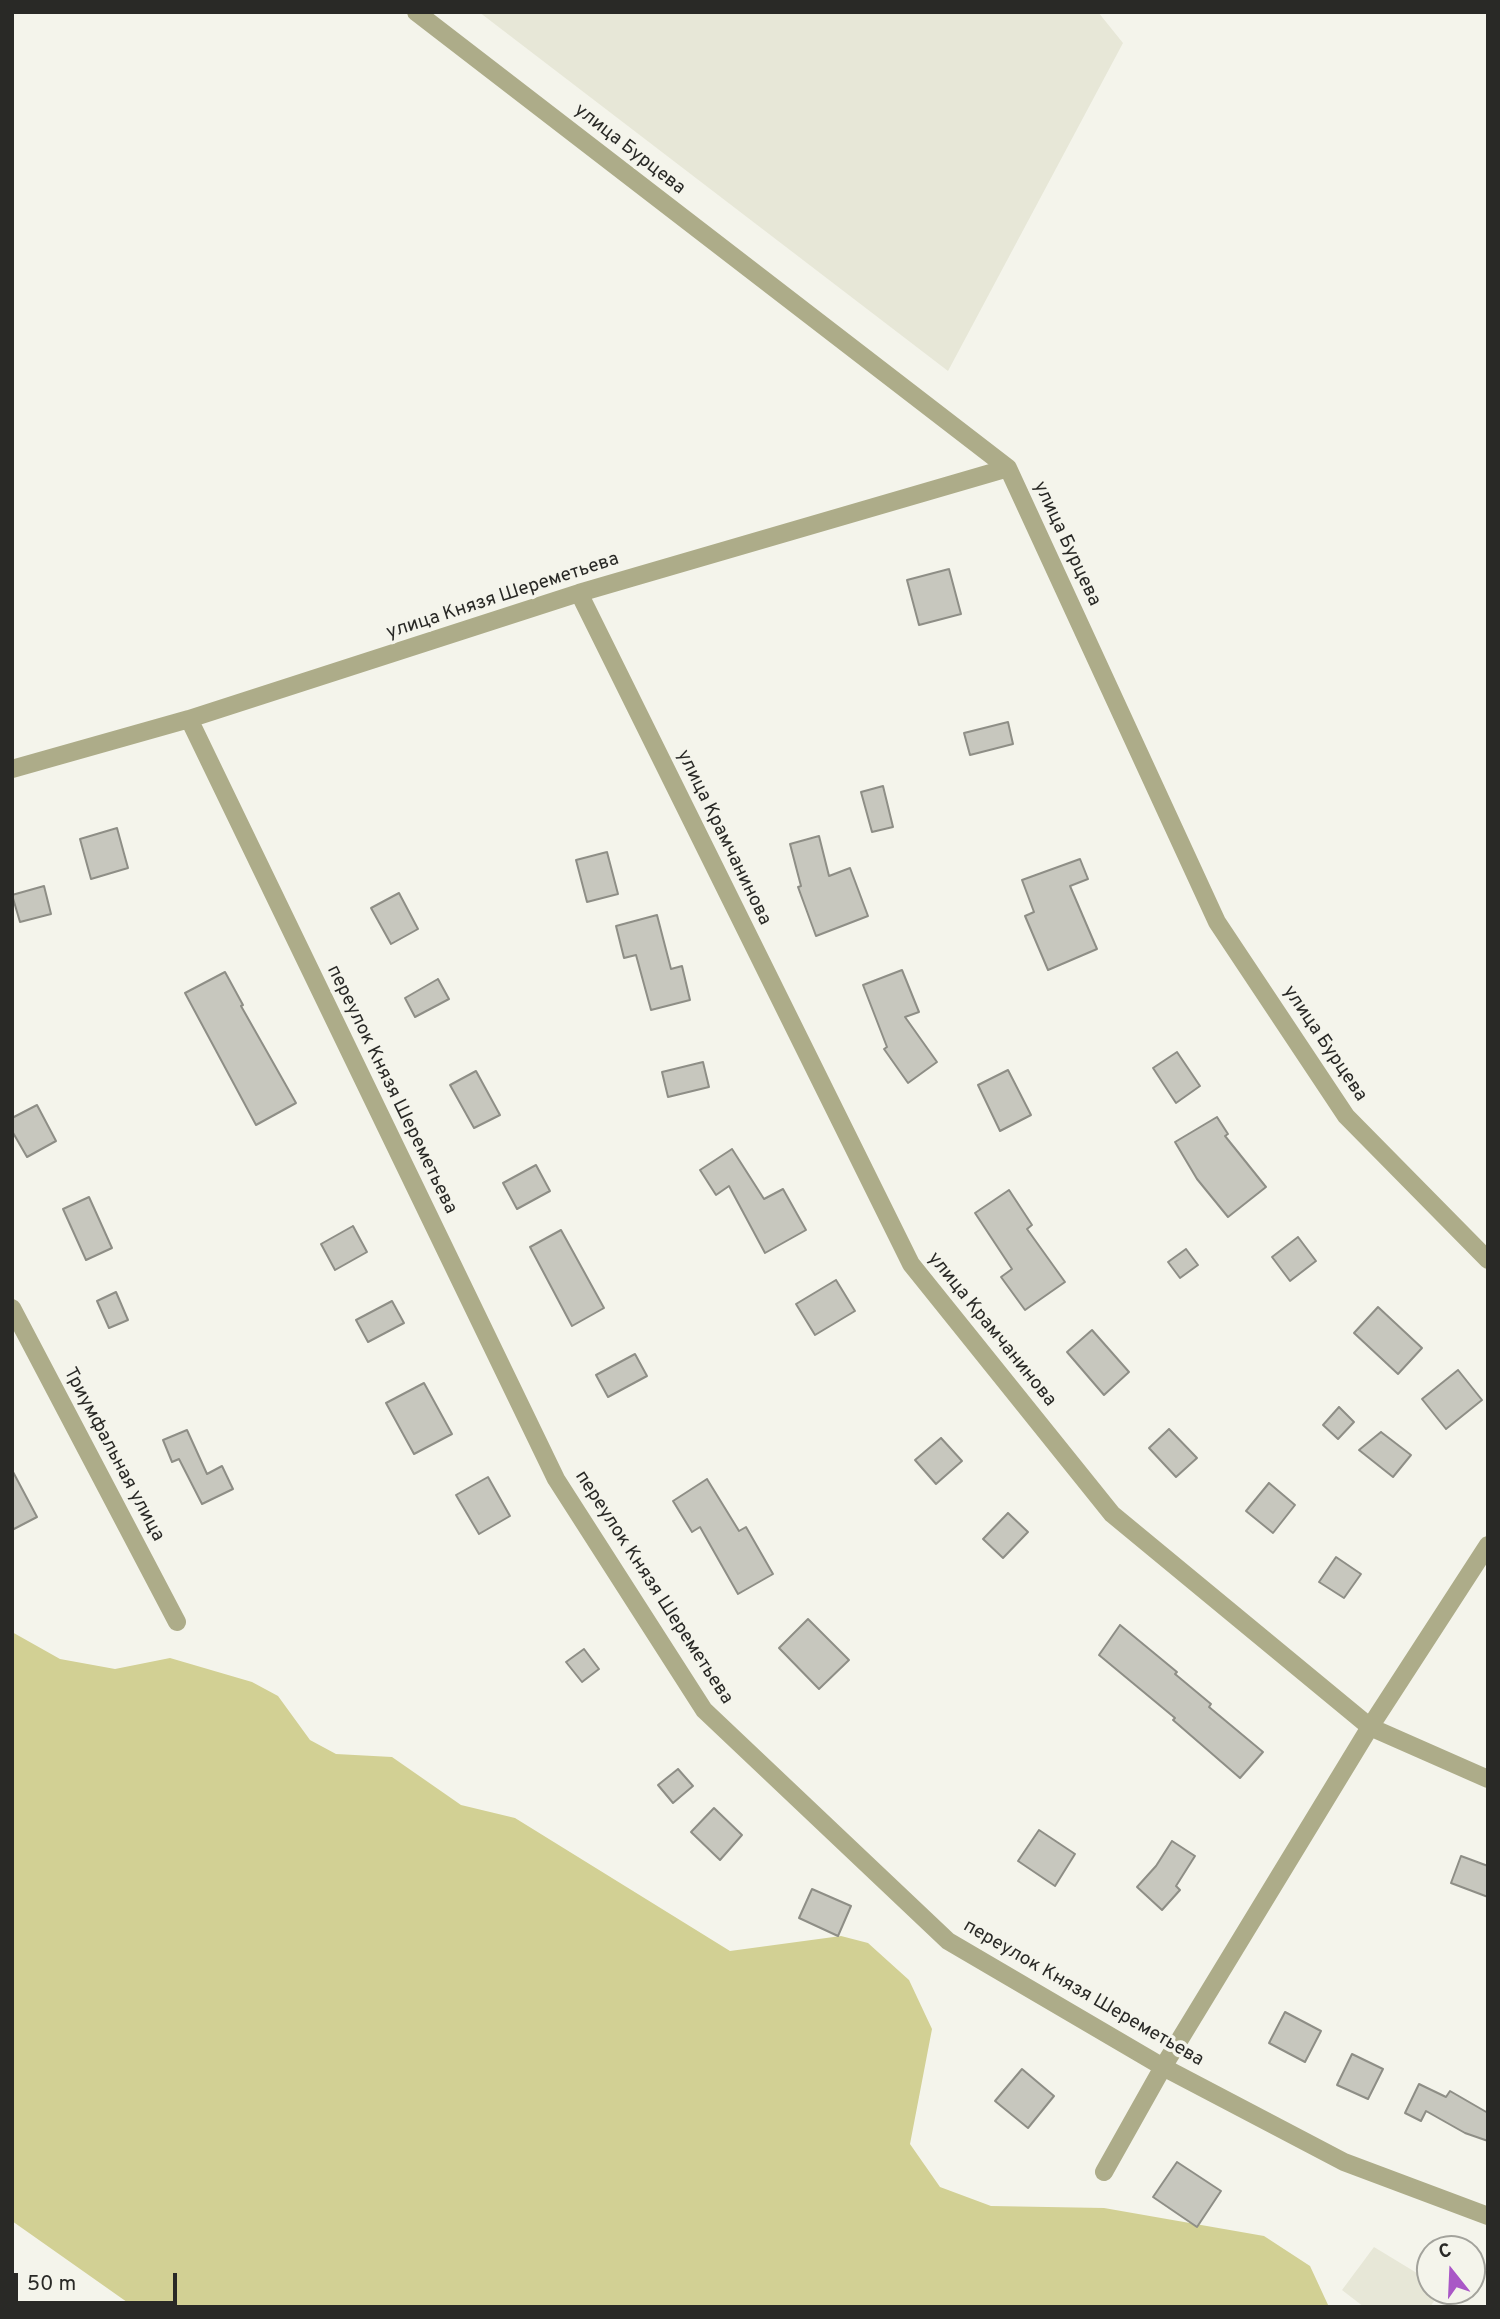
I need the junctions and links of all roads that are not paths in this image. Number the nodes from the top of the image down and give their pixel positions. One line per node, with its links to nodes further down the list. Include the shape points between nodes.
1 (416, 12): 2 (street, улица Бурцева)
2 (1008, 468): 3 (street, улица Князя Шереметьева); 6 (street, улица Бурцева, via 1217,922 1346,1116)
3 (579, 593): 4 (street, улица Князя Шереметьева); 10 (street, улица Крамчанинова, via 911,1264 1112,1514)
4 (189, 719): 5 (street, улица Князя Шереметьева); 12 (street, переулок Князя Шереметьева, via 555,1479 704,1710 948,1941)
5 (12, 769)
6 (1488, 1260)
7 (12, 1308): 9 (street, Триумфальная улица)
8 (1488, 1545): 10 (street)
9 (177, 1622)
10 (1370, 1727): 11 (street, улица Крамчанинова); 12 (street)
11 (1488, 1779)
12 (1163, 2067): 13 (street); 14 (street, переулок Князя Шереметьева, via 1344,2162)
13 (1104, 2172)
14 (1488, 2216)

